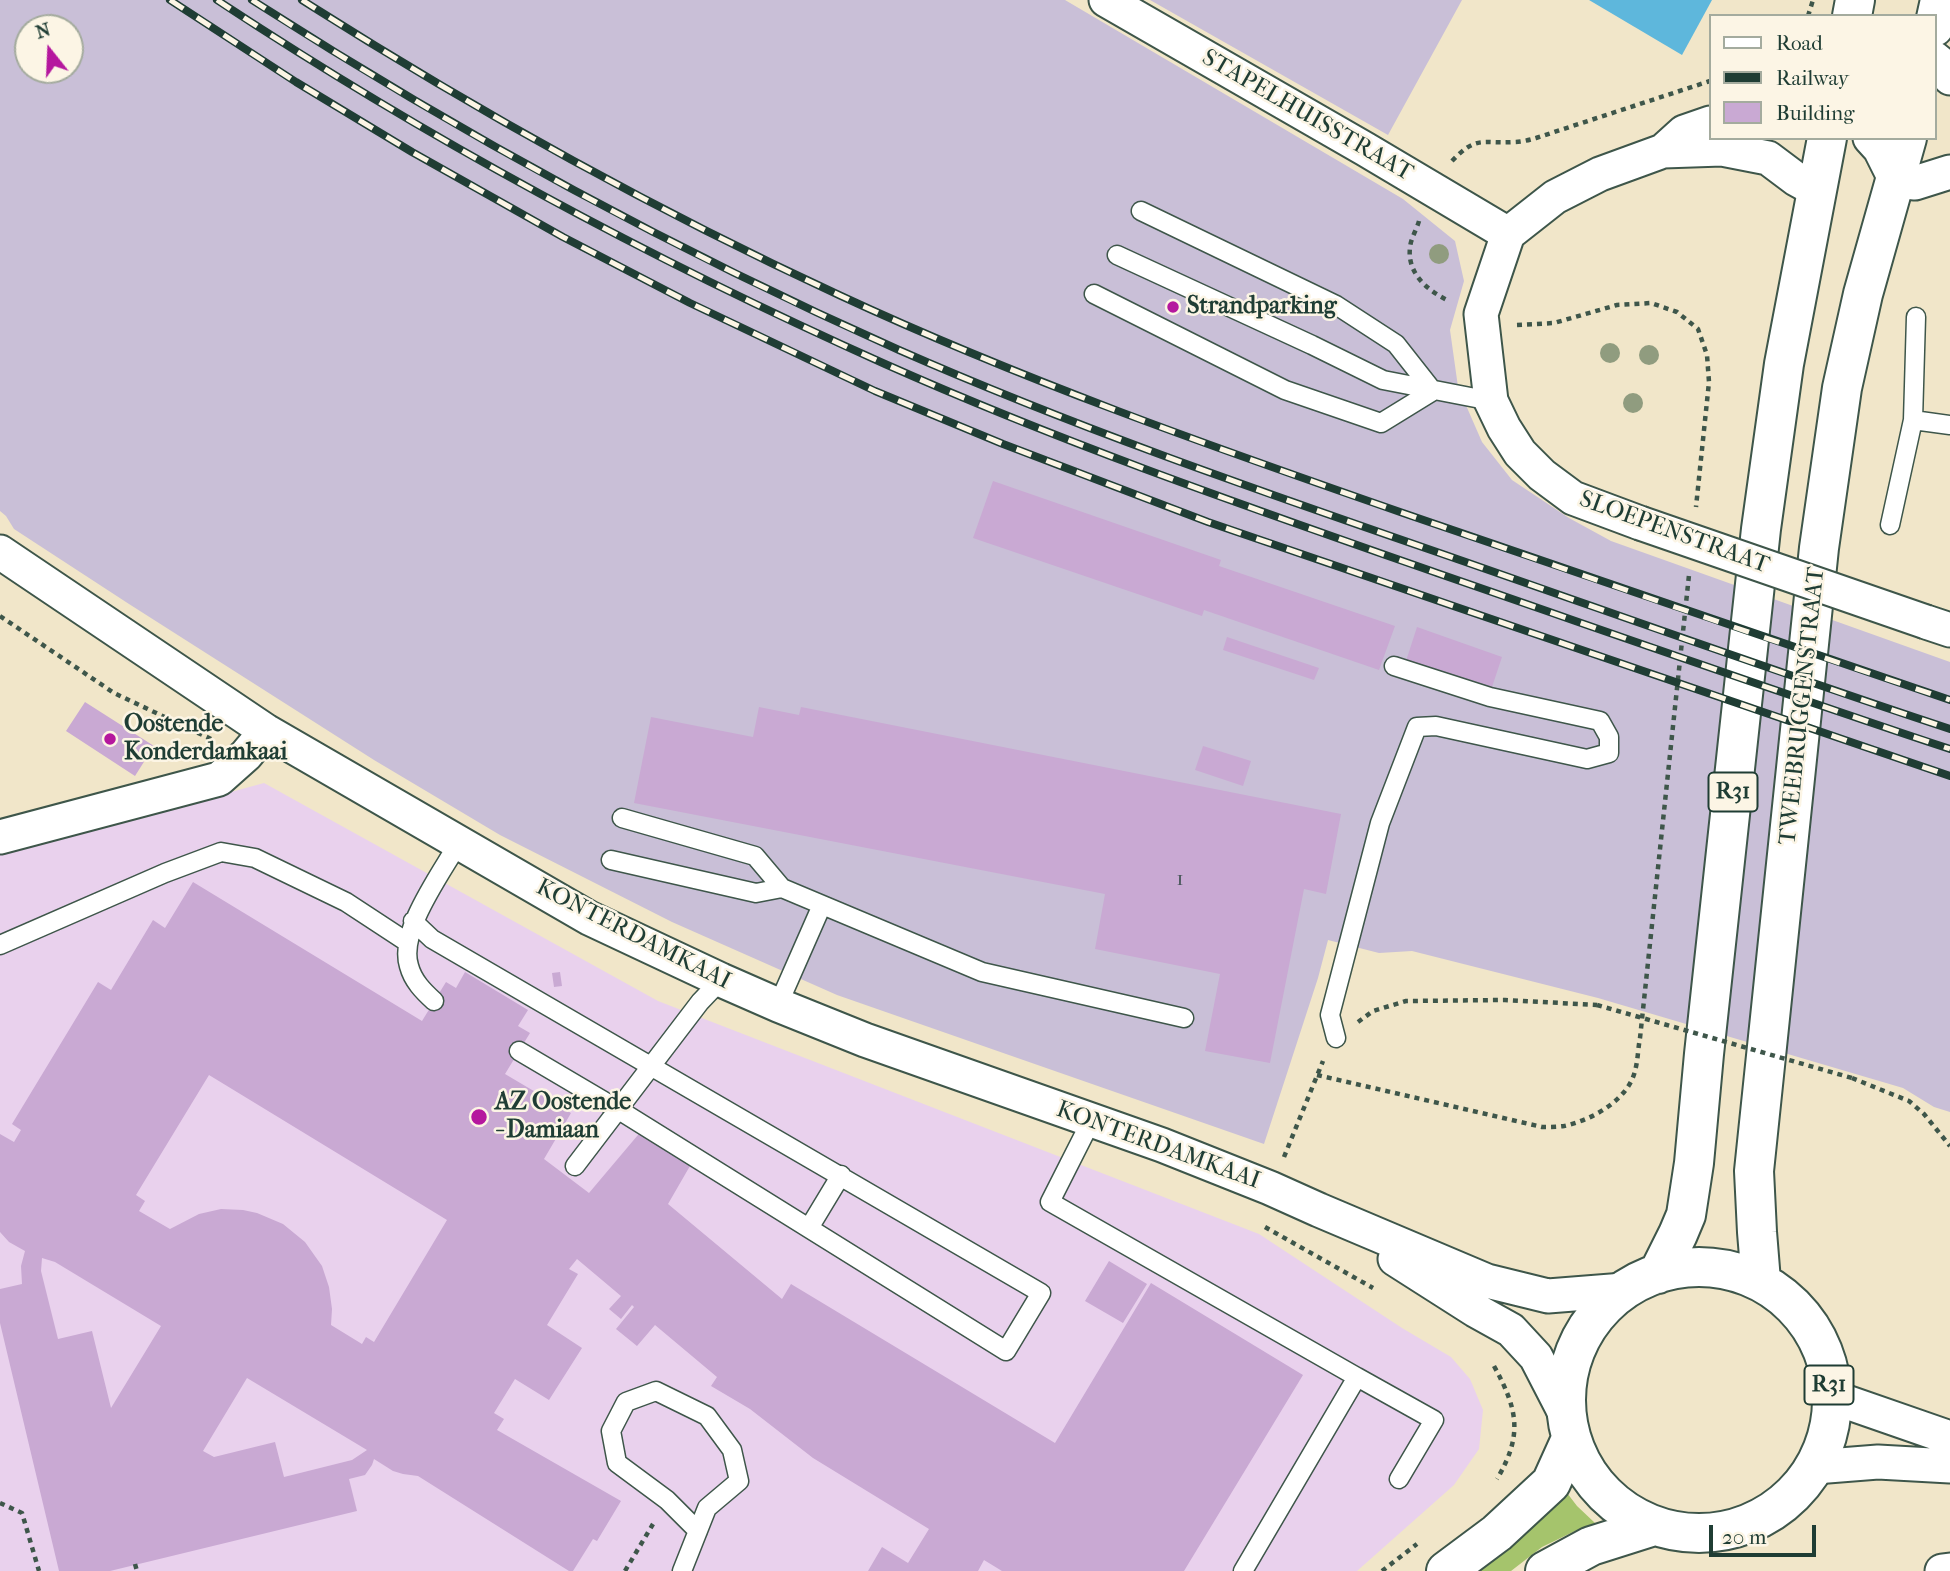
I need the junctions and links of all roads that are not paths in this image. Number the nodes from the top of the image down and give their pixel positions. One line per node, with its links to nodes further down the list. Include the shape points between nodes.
1 (1106, 0): 15 (street, STAPELHUISSTRAAT)
2 (1940, 0): 3 (main road)
3 (1936, 18)
4 (1936, 60): 5 (street)
5 (1950, 78)
6 (1708, 123): 10 (street, via 1684,132)
7 (1827, 140): 13 (main road, R31)
8 (1872, 140): 12 (street)
9 (1906, 140): 12 (main road, TWEEBRUGGENSTRAAT / R31)
10 (1664, 151): 13 (street, via 1722,149 1768,158); 15 (street, via 1600,174 1555,197)
11 (1950, 172): 12 (street, via 1915,183)
12 (1896, 180): 51 (main road, TWEEBRUGGENSTRAAT / R31, via 1842,388 1819,548 1754,1171)
13 (1816, 190): 50 (main road, R31, via 1784,364 1761,529 1694,1163 1686,1215)
14 (1141, 211): 19 (lane, via 1336,305 1396,344)
15 (1508, 234): 20 (street, SLOEPENSTRAAT, via 1480,314)
16 (1117, 254): 19 (lane, via 1383,380)
17 (1094, 295): 19 (lane, via 1285,390 1381,424)
18 (1916, 317): 21 (lane)
19 (1433, 391): 20 (lane)
20 (1491, 401): 25 (street, SLOEPENSTRAAT, bridge, via 1520,453 1573,498)
21 (1913, 419): 22 (lane); 23 (lane)
22 (1950, 425)
23 (1890, 525)
24 (0, 552): 27 (street, KONTERDAMKAAI)
25 (1938, 626)
26 (1394, 666): 41 (lane, via 1490,697 1600,721 1609,737 1609,753 1587,759 1436,726 1417,727 1371,853 1331,1015)
27 (256, 743): 29 (street, via 219,779); 30 (street, KONTERDAMKAAI)
28 (622, 818): 32 (lane, via 755,856)
29 (0, 836)
30 (459, 842): 34 (lane); 37 (street, KONTERDAMKAAI, via 589,918)
31 (611, 860): 32 (lane, via 756,893)
32 (782, 888): 33 (lane)
33 (822, 905): 39 (lane); 40 (lane, via 982,972)
34 (413, 921): 35 (lane); 43 (lane, via 432,939)
35 (407, 942): 36 (lane, via 312,885 255,858 221,852); 38 (lane, via 408,965 417,985)
36 (0, 945)
37 (721, 980): 39 (street, KONTERDAMKAAI); 43 (lane)
38 (434, 1001)
39 (778, 1006): 45 (street, KONTERDAMKAAI)
40 (1185, 1018)
41 (1336, 1038)
42 (519, 1051): 44 (lane)
43 (650, 1067): 44 (lane); 47 (lane)
44 (619, 1110): 46 (lane); 49 (lane)
45 (1091, 1121): 48 (street, KONTERDAMKAAI); 53 (lane, via 1050,1202)
46 (575, 1166)
47 (841, 1175): 49 (lane); 49 (lane, via 1041,1293 1006,1351)
48 (1319, 1210): 52 (street, KONTERDAMKAAI, via 1487,1281 1548,1296); 55 (street, KONTERDAMKAAI, via 1511,1330 1536,1357)
49 (809, 1228)
50 (1658, 1274): 51 (main road, R31, via 1694,1266 1725,1269); 52 (main road, R31)
51 (1761, 1281): 54 (main road, R31, via 1800,1313 1822,1350)
52 (1624, 1290): 55 (main road, R31, via 1598,1311 1578,1343 1568,1379)
53 (1357, 1377): 59 (lane, via 1434,1420); 64 (lane)
54 (1832, 1397): 56 (street); 58 (main road, R31, via 1824,1450)
55 (1569, 1429): 60 (main road, R31, via 1587,1475 1618,1505); 65 (main road, R31, via 1551,1483 1497,1533)
56 (1950, 1437)
57 (1950, 1466): 58 (street, via 1878,1462)
58 (1815, 1467): 60 (main road, R31, via 1771,1511 1742,1526 1695,1534)
59 (1399, 1479)
60 (1651, 1527): 66 (main road, R31, via 1591,1546)
61 (698, 1531): 61 (lane, via 707,1508 738,1481 732,1450 707,1416 656,1391 626,1402 611,1431 617,1463 667,1500); 63 (lane)
62 (1950, 1570): 67 (street)
63 (682, 1571)
64 (1243, 1571)
65 (1446, 1571)
66 (1545, 1571)
67 (1942, 1571)

